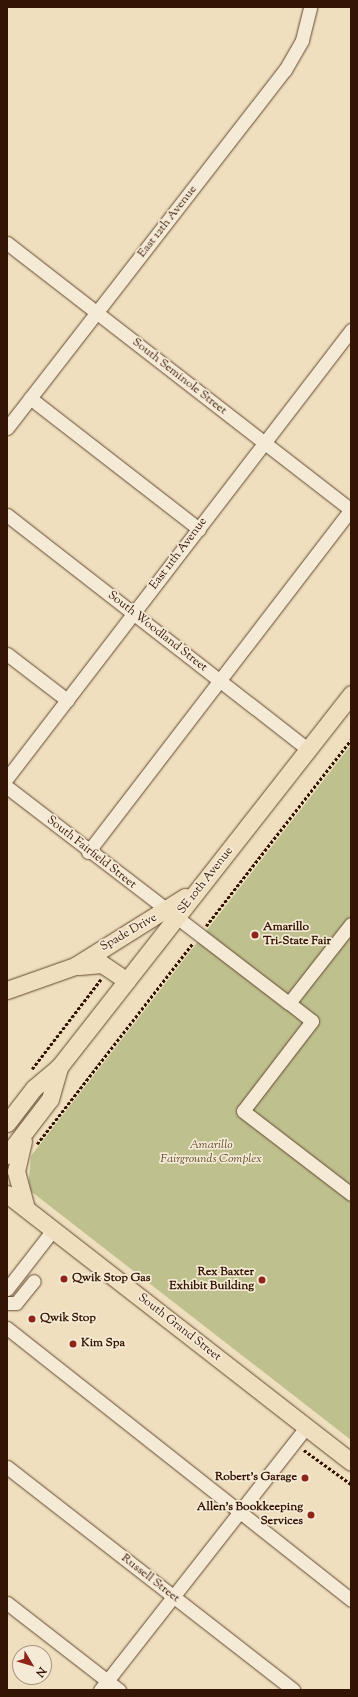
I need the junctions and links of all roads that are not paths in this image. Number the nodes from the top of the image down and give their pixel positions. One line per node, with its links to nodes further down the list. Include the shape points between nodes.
1 (310, 7): 3 (street, East 12th Avenue, via 302,40 285,70)
2 (9, 249): 3 (street, South Seminole Street)
3 (96, 314): 5 (street, East 12th Avenue); 7 (street, South Seminole Street)
4 (351, 330): 7 (street, East 11th Avenue)
5 (30, 398): 6 (street, East 12th Avenue); 10 (street)
6 (7, 428)
7 (264, 442): 8 (street, South Seminole Street); 10 (street, East 11th Avenue)
8 (351, 509): 13 (street)
9 (7, 515): 11 (street, South Woodland Street)
10 (199, 529): 11 (street, East 11th Avenue)
11 (134, 614): 13 (street, South Woodland Street); 15 (street, East 11th Avenue)
12 (7, 654): 15 (street)
13 (220, 681): 16 (street, South Woodland Street); 19 (street)
14 (351, 694): 16 (main road, SE 10th Avenue)
15 (67, 700): 17 (street, East 11th Avenue)
16 (308, 749): 20 (main road, SE 10th Avenue)
17 (7, 778)
18 (7, 787): 19 (street, South Fairfield Street)
19 (88, 852): 21 (street, South Fairfield Street)
20 (202, 886): 21 (main road, Spade Drive)
21 (171, 915): 23 (main road, Spade Drive); 24 (main road, SE 10th Avenue); 26 (street, South Fairfield Street)
22 (351, 924): 26 (street)
23 (75, 966): 24 (main road, Spade Drive, via 102,964); 25 (main road, Spade Drive)
24 (127, 981): 27 (main road, SE 10th Avenue)
25 (7, 990)
26 (289, 1003): 32 (street, South Fairfield Street, via 312,1020 243,1111)
27 (59, 1067): 28 (main road, via 34,1088); 29 (main road, via 50,1099)
28 (7, 1123)
29 (29, 1126): 30 (main road); 33 (main road, via 16,1171)
30 (7, 1155)
31 (7, 1194): 33 (main road, South Grand Street)
32 (351, 1194)
33 (26, 1208): 34 (main road, South Grand Street)
34 (53, 1230): 36 (street); 39 (main road, South Grand Street)
35 (34, 1281): 37 (street, via 16,1303)
36 (7, 1289)
37 (7, 1303)
38 (7, 1328): 42 (street)
39 (306, 1427): 40 (main road, South Grand Street); 42 (street)
40 (351, 1462)
41 (7, 1467): 43 (street, Russell Street)
42 (238, 1513): 43 (street); 44 (street)
43 (173, 1596): 46 (street); 48 (street, Russell Street)
44 (351, 1600)
45 (7, 1603): 46 (street)
46 (104, 1686): 47 (street)
47 (119, 1690)
48 (293, 1690)

